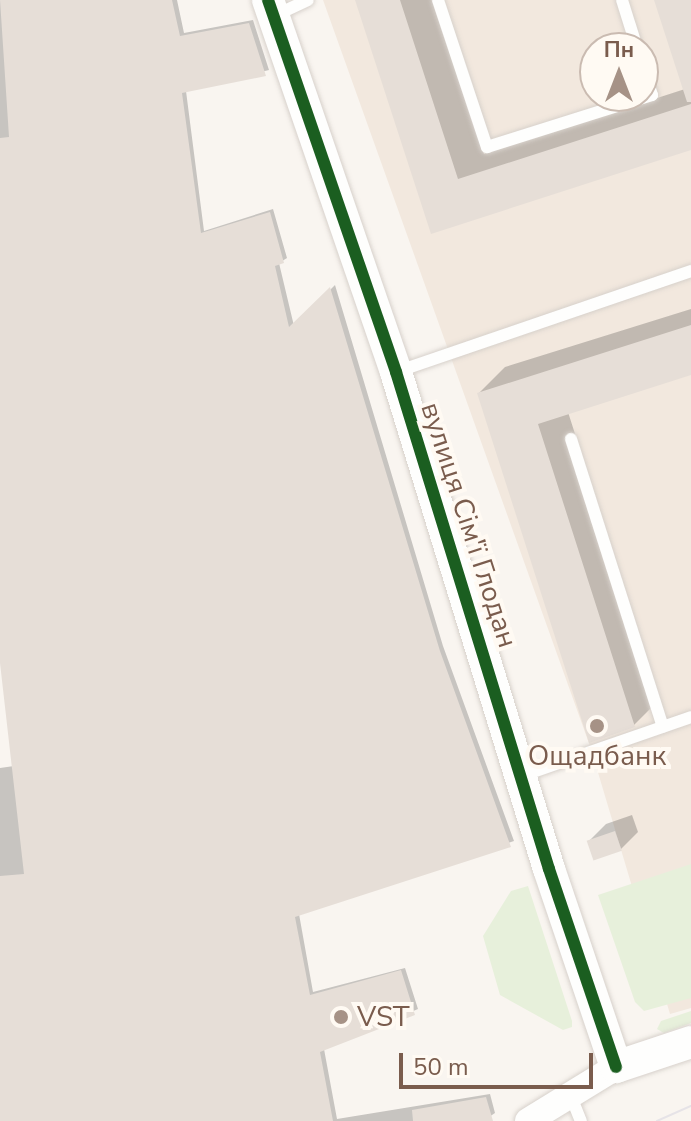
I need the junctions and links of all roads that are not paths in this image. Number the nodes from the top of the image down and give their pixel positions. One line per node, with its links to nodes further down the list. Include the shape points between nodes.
1 (308, 0): 4 (lane)
2 (438, 0): 6 (lane, via 487,147)
3 (622, 0): 5 (lane)
4 (270, 8): 8 (street, вулиця Сім'ї Глодан)
5 (632, 32)
6 (598, 112)
7 (691, 271): 8 (lane)
8 (396, 372): 12 (street, вулиця Сім'ї Глодан)
9 (571, 439): 11 (lane)
10 (691, 717): 11 (lane)
11 (663, 727): 12 (lane)
12 (521, 776): 14 (street, вулиця Сім'ї Глодан)
13 (691, 1042): 14 (street)
14 (616, 1067): 15 (street)
15 (570, 1094): 16 (street); 17 (lane)
16 (528, 1121)
17 (581, 1121)

